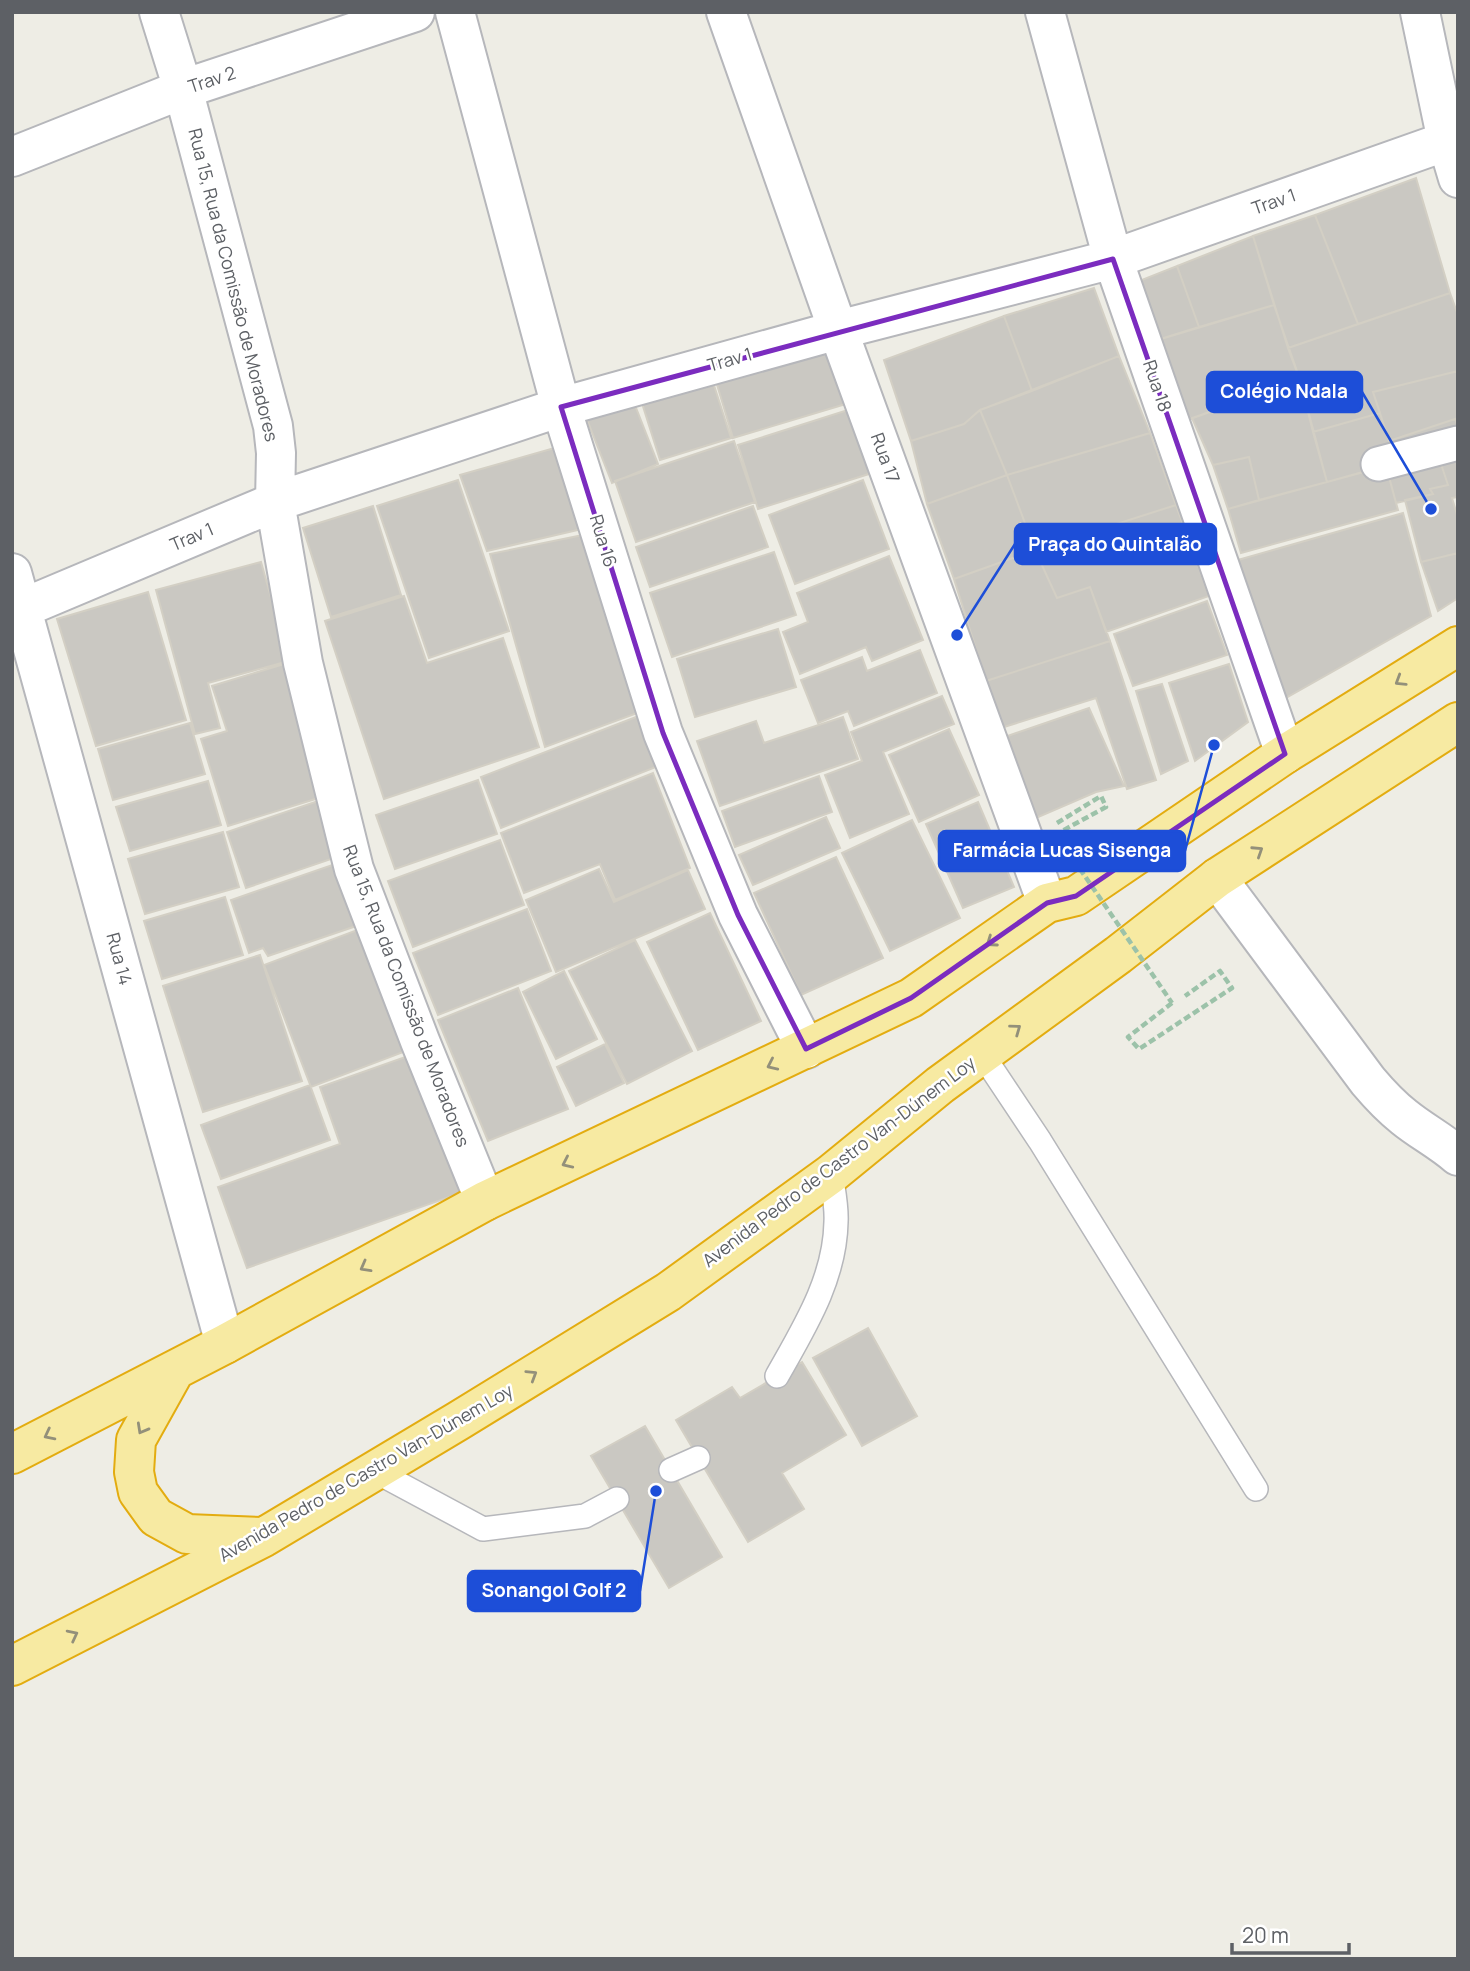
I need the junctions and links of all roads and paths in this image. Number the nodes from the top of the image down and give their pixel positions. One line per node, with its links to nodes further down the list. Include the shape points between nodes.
1 (159, 12): 7 (street, Rua 15, Rua da Comissão de Moradores)
2 (415, 12): 7 (street, Trav 2)
3 (456, 12): 13 (street, Rua 16)
4 (726, 12): 12 (street, Rua 17)
5 (1045, 12): 11 (street, Rua 18)
6 (1420, 12): 8 (street)
7 (183, 89): 9 (street, Trav 2); 16 (street, Rua 15, Rua da Comissão de Moradores, via 273,426)
8 (1447, 141): 10 (street); 11 (street, Trav 1)
9 (12, 157)
10 (1458, 178)
11 (1114, 259): 12 (street, Trav 1); 20 (street, Rua 18)
12 (838, 330): 13 (street, Trav 1); 23 (street, Rua 17)
13 (561, 407): 16 (street, Trav 1); 25 (street, Rua 16, via 663,733 738,915)
14 (1458, 443): 15 (street)
15 (1378, 464)
16 (275, 502): 17 (street, Trav 1); 29 (street, Rua 15, Rua da Comissão de Moradores, via 303,663 354,869)
17 (18, 591): 30 (street, Rua 14)
18 (1458, 646): 20 (highway, one-way to 20)
19 (1458, 722): 22 (highway, Avenida Pedro de Castro Van-Dúnem Loy, one-way to 19)
20 (1285, 754): 23 (highway, via 1076,896)
21 (1056, 834): 24 (path, bridge, via 1172,1003 1128,1037 1139,1049 1232,988 1220,971)
22 (1217, 877): 26 (highway, Avenida Pedro de Castro Van-Dúnem Loy, one-way to 22); 27 (street, via 1368,1081 1405,1118)
23 (1047, 903): 25 (highway, one-way to 25, via 911,998)
24 (1185, 996)
25 (806, 1049): 29 (highway, one-way to 29)
26 (982, 1054): 28 (highway, Avenida Pedro de Castro Van-Dúnem Loy); 37 (lane)
27 (1452, 1143)
28 (831, 1174): 32 (lane, via 836,1220 832,1259 812,1314); 36 (highway, Avenida Pedro de Castro Van-Dúnem Loy, one-way to 28, via 668,1292)
29 (485, 1201): 30 (highway, one-way to 30)
30 (225, 1345): 31 (highway)
31 (175, 1370): 33 (highway, one-way to 33); 39 (highway, one-way to 39, via 136,1440 138,1492 156,1517 187,1534)
32 (777, 1376)
33 (12, 1454)
34 (698, 1458): 35 (lane)
35 (671, 1470)
36 (375, 1471): 38 (lane, via 483,1529 585,1516); 39 (highway, Avenida Pedro de Castro Van-Dúnem Loy)
37 (1256, 1489)
38 (617, 1499)
39 (264, 1536): 40 (highway, Avenida Pedro de Castro Van-Dúnem Loy, one-way to 39)
40 (12, 1666)

